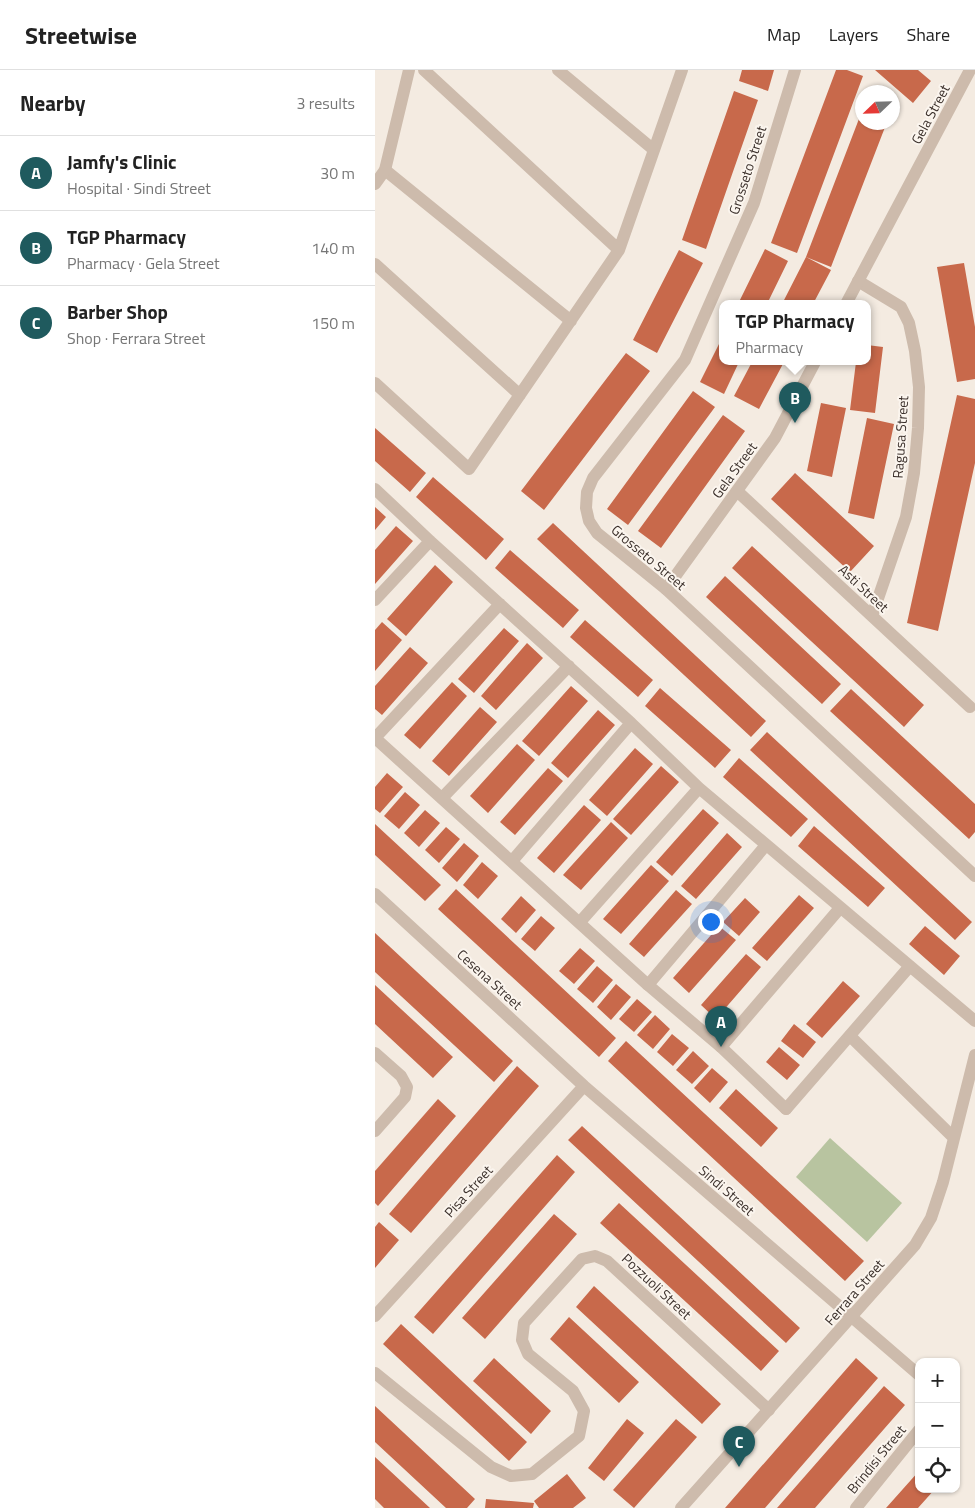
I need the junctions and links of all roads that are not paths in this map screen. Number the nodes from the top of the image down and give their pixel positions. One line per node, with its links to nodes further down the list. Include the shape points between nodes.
1 (409, 70): 8 (street)
2 (424, 70): 10 (street)
3 (558, 70): 7 (street)
4 (682, 70): 7 (street)
5 (795, 70): 21 (street, Grosseto Street, via 754,203 685,360 593,478 587,492 589,521 597,533)
6 (970, 70): 12 (street, Gela Street)
7 (655, 150): 10 (street)
8 (385, 170): 9 (street); 14 (street)
9 (375, 184)
10 (619, 250): 14 (street)
11 (375, 264): 17 (street)
12 (858, 281): 13 (street, Gela Street); 24 (street, Ragusa Street, via 901,307 909,323 919,386 914,473 906,517)
13 (848, 300)
14 (571, 321): 17 (street)
15 (813, 365): 19 (street, Gela Street, via 775,438)
16 (375, 383): 17 (street, via 469,469)
17 (520, 395)
18 (375, 489): 20 (street)
19 (737, 491): 21 (street, Gela Street); 24 (street, Asti Street)
20 (430, 541): 22 (street); 23 (street)
21 (666, 589): 33 (street, Grosseto Street)
22 (375, 600)
23 (500, 604): 25 (street); 28 (street)
24 (872, 616): 26 (street, Asti Street)
25 (569, 666): 27 (street); 30 (street)
26 (970, 707)
27 (631, 723): 29 (street); 32 (street)
28 (375, 738): 30 (street)
29 (699, 788): 31 (street); 36 (street)
30 (442, 798): 32 (street)
31 (766, 845): 35 (street); 38 (street)
32 (511, 861): 36 (street)
33 (975, 876)
34 (375, 894): 44 (street, Cesena Street)
35 (839, 908): 37 (street); 41 (street)
36 (580, 922): 38 (street)
37 (910, 966): 39 (street); 40 (street)
38 (648, 984): 41 (street)
39 (975, 1021)
40 (850, 1036): 41 (street, via 786,1109); 46 (street)
41 (721, 1047)
42 (375, 1052): 45 (street, via 401,1076 407,1087 405,1097)
43 (975, 1055): 46 (street, Ferrara Street)
44 (584, 1086): 47 (street, Pisa Street); 48 (street, Sindi Street)
45 (375, 1131)
46 (954, 1138): 48 (street, Ferrara Street, via 931,1218 915,1245)
47 (375, 1316)
48 (851, 1318): 49 (street); 51 (street, Ferrara Street)
49 (915, 1372)
50 (375, 1373): 51 (street, Pozzuoli Street, via 491,1466 511,1476 532,1474 579,1436 583,1411 573,1391 528,1354 522,1340 524,1323 582,1259 595,1256 607,1261)
51 (769, 1410): 53 (street, Ferrara Street)
52 (915, 1435): 54 (street, Brindisi Street)
53 (681, 1508)
54 (856, 1508)

